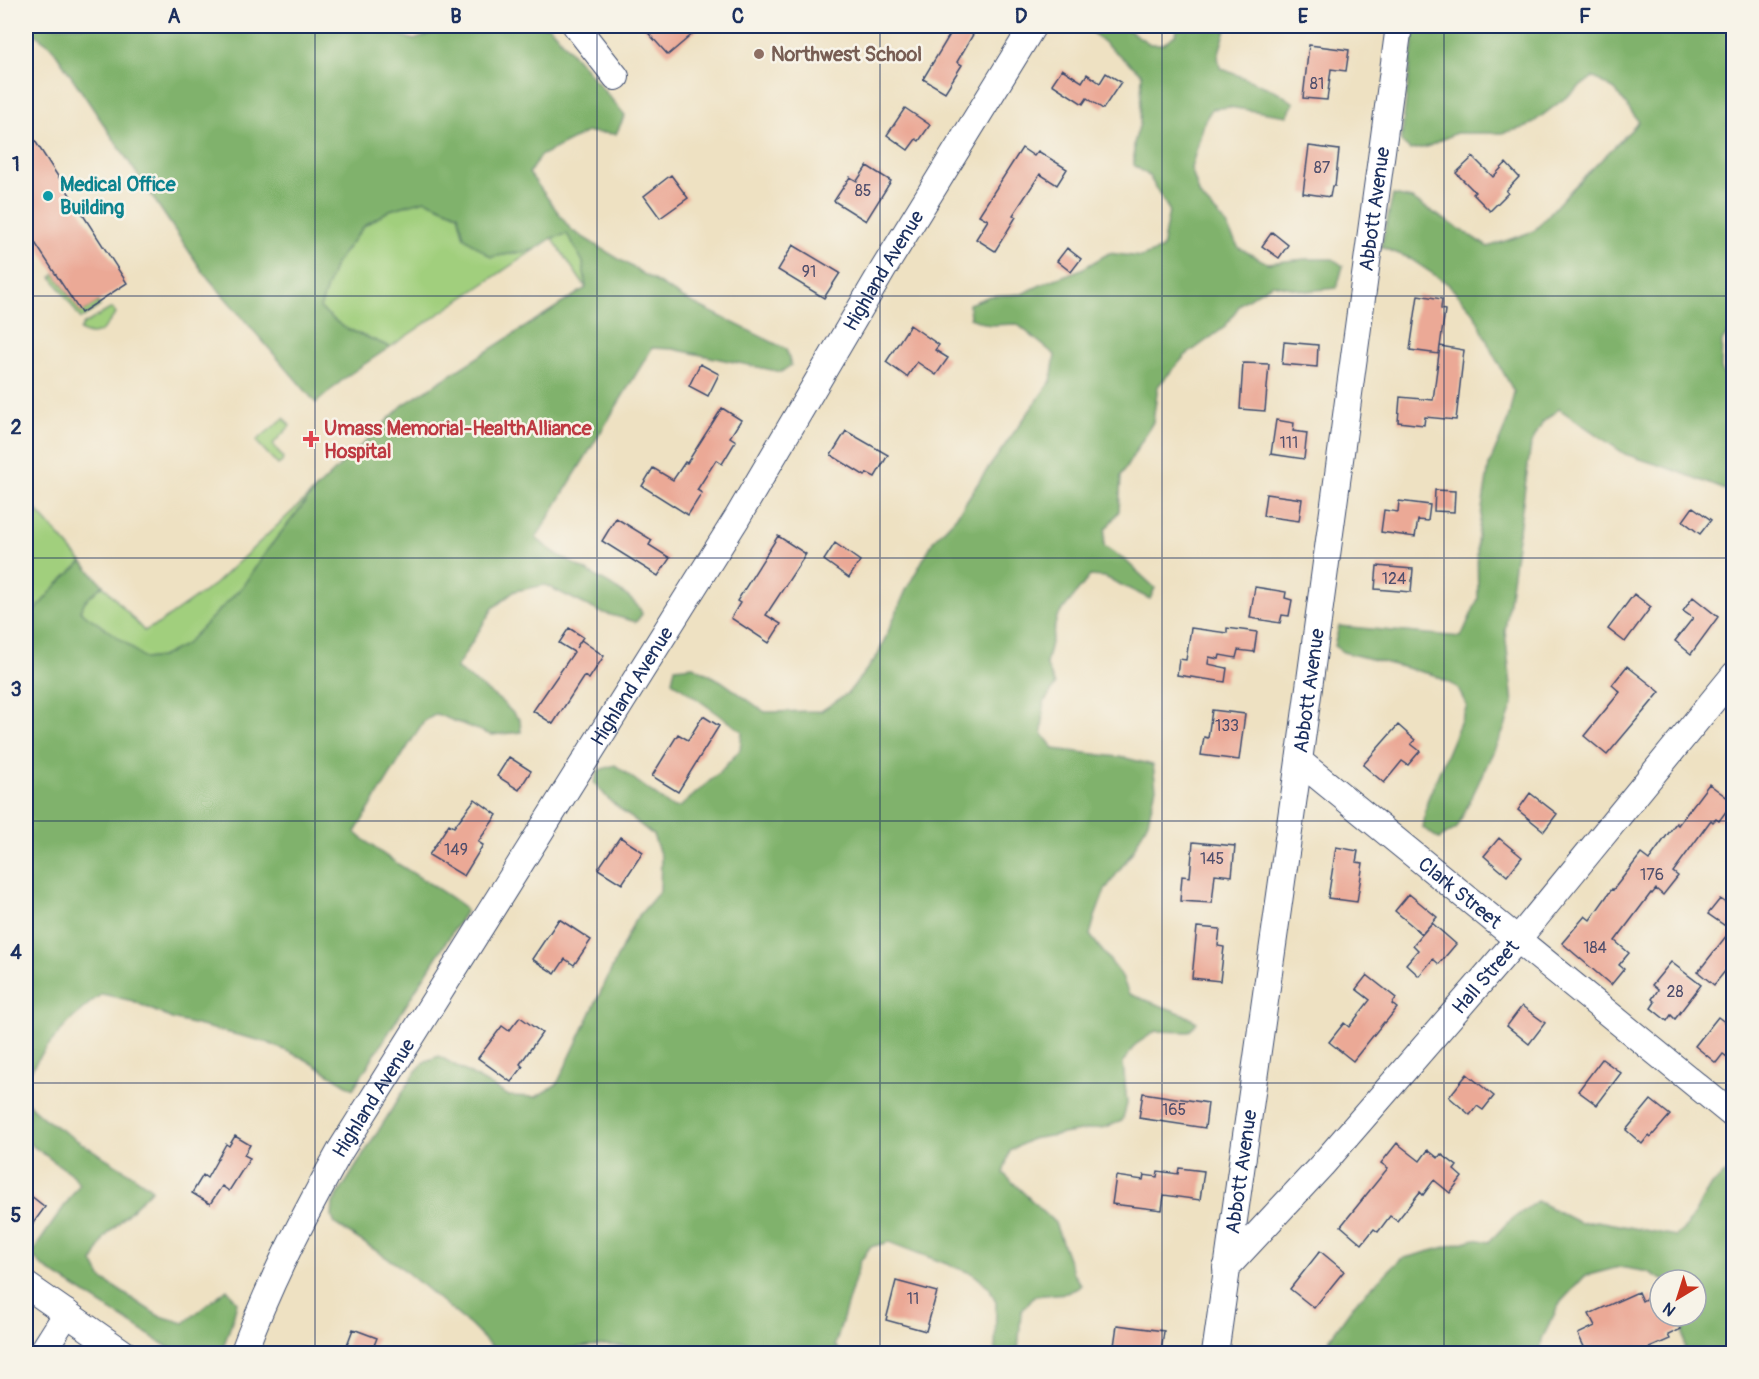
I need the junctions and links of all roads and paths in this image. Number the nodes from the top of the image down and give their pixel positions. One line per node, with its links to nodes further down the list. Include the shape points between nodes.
1 (576, 26): 4 (street)
2 (1033, 26): 14 (street, Highland Avenue, via 737,518 340,1150 272,1281)
3 (1399, 26): 6 (street, Abbott Avenue)
4 (616, 77)
5 (1734, 675): 7 (street, Hall Street)
6 (1299, 761): 7 (street, Clark Street); 9 (street, Abbott Avenue)
7 (1518, 939): 8 (street, Clark Street); 9 (street, Hall Street, via 1322,1165)
8 (1734, 1116)
9 (1226, 1268): 15 (street, Abbott Avenue)
10 (26, 1285): 11 (street)
11 (67, 1313): 12 (street); 13 (street)
12 (41, 1353)
13 (125, 1353)
14 (243, 1353)
15 (1215, 1353)

